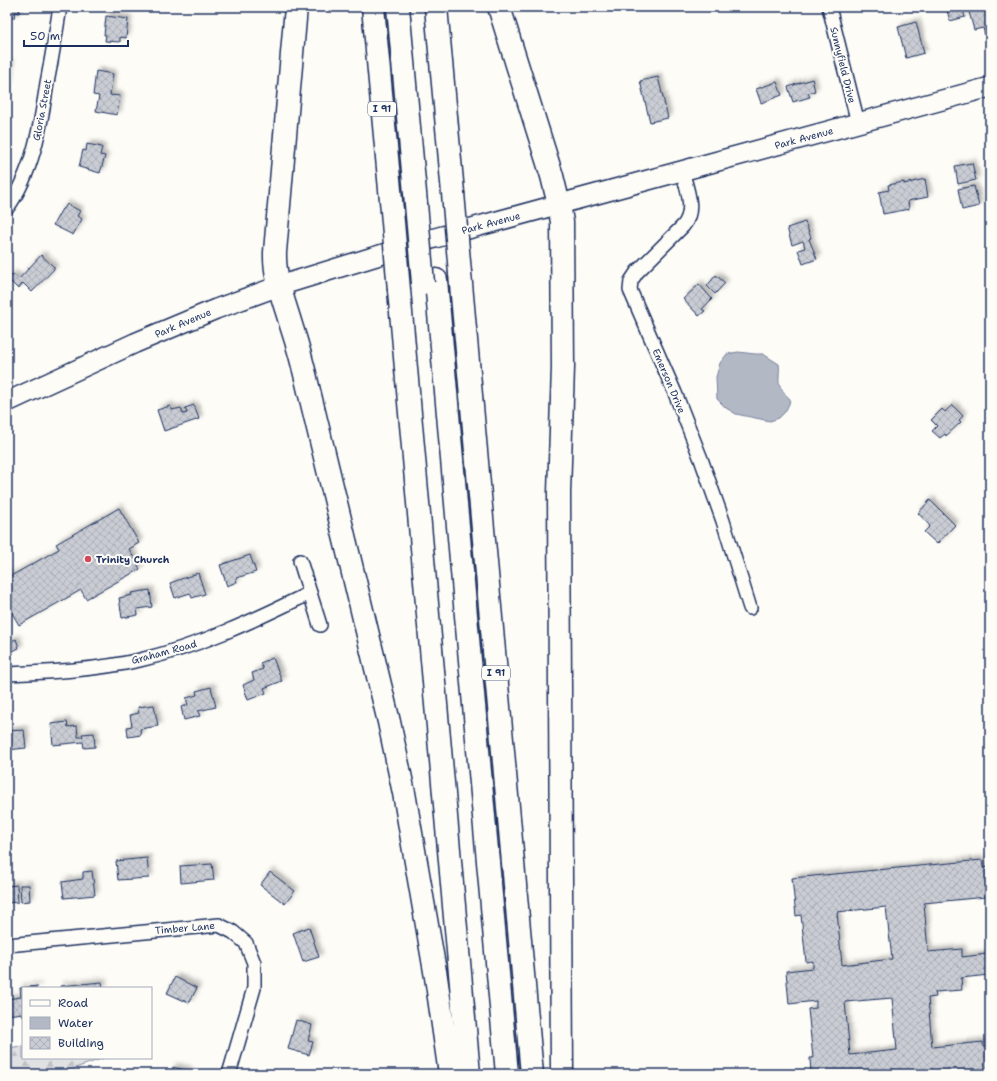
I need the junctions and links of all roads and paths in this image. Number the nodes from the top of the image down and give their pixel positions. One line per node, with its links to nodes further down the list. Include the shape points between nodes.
1 (60, 7): 14 (street, Gloria Street, via 41,124 34,151)
2 (296, 7): 16 (highway, via 275,252)
3 (373, 7): 26 (highway, I 91, bridge)
4 (398, 7): 12 (highway)
5 (411, 7): 12 (highway)
6 (436, 7): 29 (highway, I 91, bridge)
7 (499, 7): 13 (highway)
8 (829, 7): 10 (street, Sunnyfield Drive)
9 (990, 87): 10 (main road, Park Avenue)
10 (858, 123): 11 (main road, Park Avenue)
11 (682, 171): 13 (main road, Park Avenue); 20 (street, Emerson Drive, via 689,199 688,219 637,272 631,281 630,290 701,459)
12 (422, 202): 15 (highway, bridge)
13 (559, 205): 16 (main road, Park Avenue, via 408,246); 30 (highway, via 562,237 563,360 559,493)
14 (7, 208)
15 (430, 281): 27 (highway); 28 (highway)
16 (279, 286): 17 (main road, Park Avenue, via 196,317); 25 (highway, via 309,391 396,755 411,831)
17 (7, 402)
18 (300, 561): 19 (street)
19 (310, 593): 21 (street); 22 (street, Graham Road, via 196,644 158,655 82,669)
20 (750, 608)
21 (320, 625)
22 (7, 674)
23 (7, 945): 24 (street, Timber Lane, via 219,925 233,932 246,943 254,963 254,988)
24 (229, 1074)
25 (450, 1074)
26 (469, 1074)
27 (494, 1074)
28 (507, 1074)
29 (532, 1074)
30 (562, 1074)

